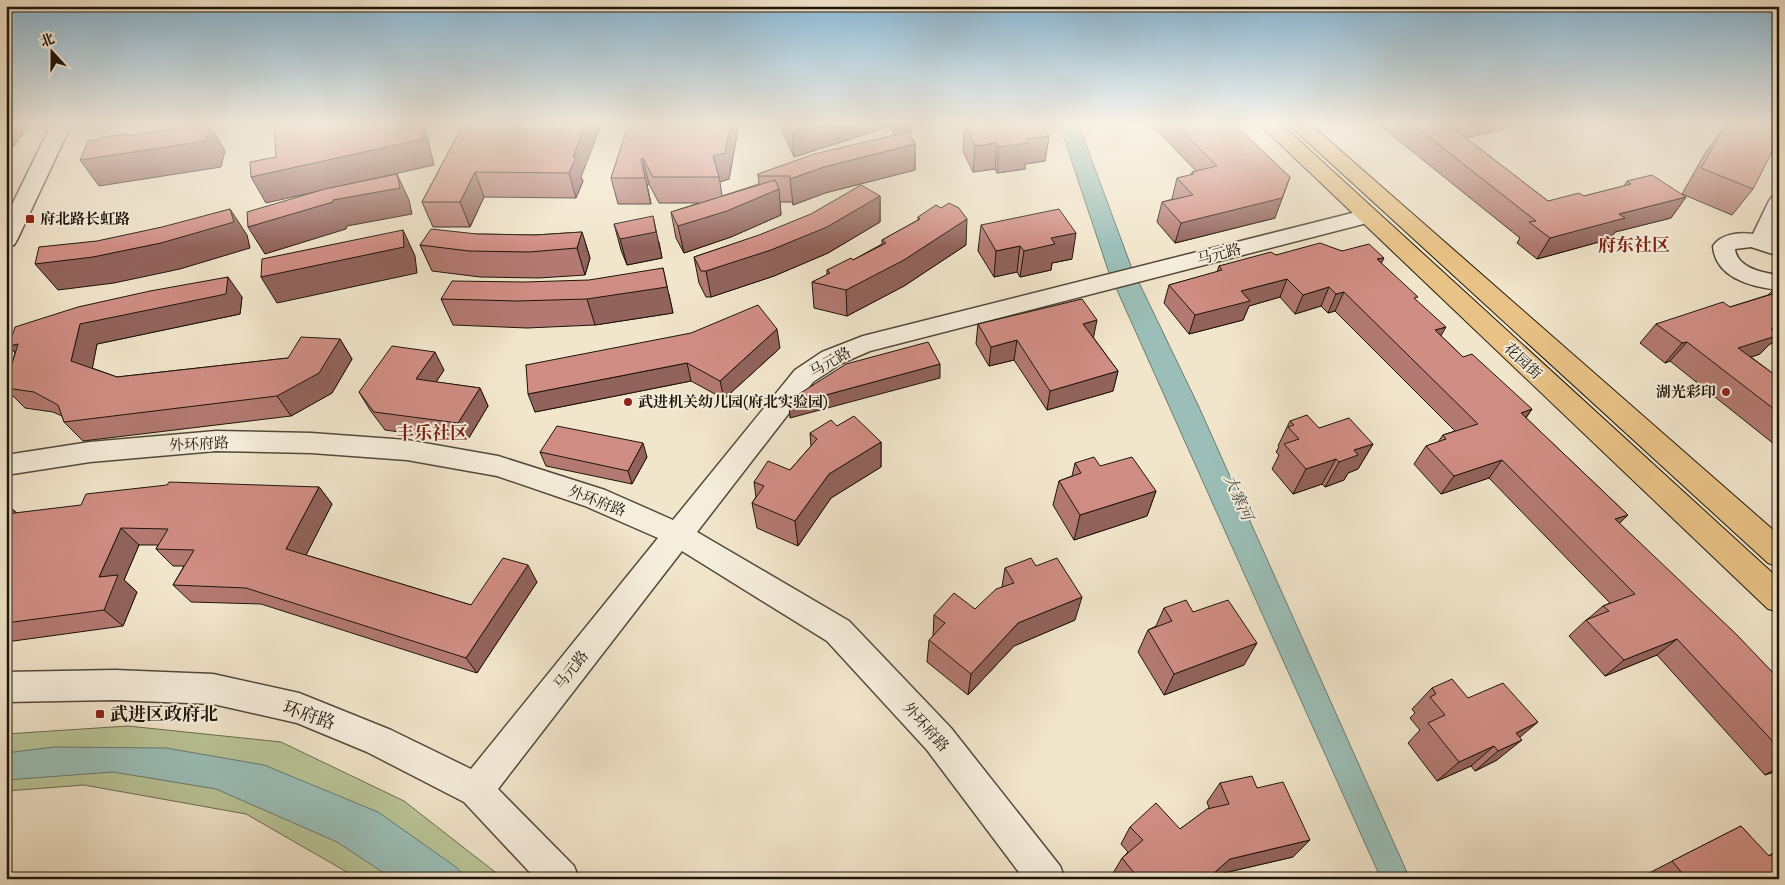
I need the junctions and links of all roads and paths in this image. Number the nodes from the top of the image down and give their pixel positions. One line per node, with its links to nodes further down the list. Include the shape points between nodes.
1 (42, 164): 6 (street)
2 (1312, 164): 5 (main road, 花园街)
3 (1343, 164): 12 (main road, 花园街)
4 (1779, 202): 7 (street)
5 (1368, 216): 8 (street, 马元路); 13 (main road, 花园街)
6 (6, 240)
7 (1769, 245): 9 (street, via 1748,240 1729,242 1723,252 1726,259 1743,273)
8 (1141, 274): 11 (street, 马元路, via 863,344 831,358 804,376)
9 (1779, 283)
10 (6, 465): 11 (street, 外环府路, via 90,452 216,442 311,443 406,450 498,466 595,498)
11 (679, 535): 15 (street, 马元路); 17 (street, 外环府路, via 838,631 939,739)
12 (1779, 554)
13 (1779, 599)
14 (6, 687): 15 (street, 环府路, via 115,685 214,689 298,708 379,741)
15 (476, 790): 16 (street, 环府路)
16 (561, 879)
17 (1048, 879)

